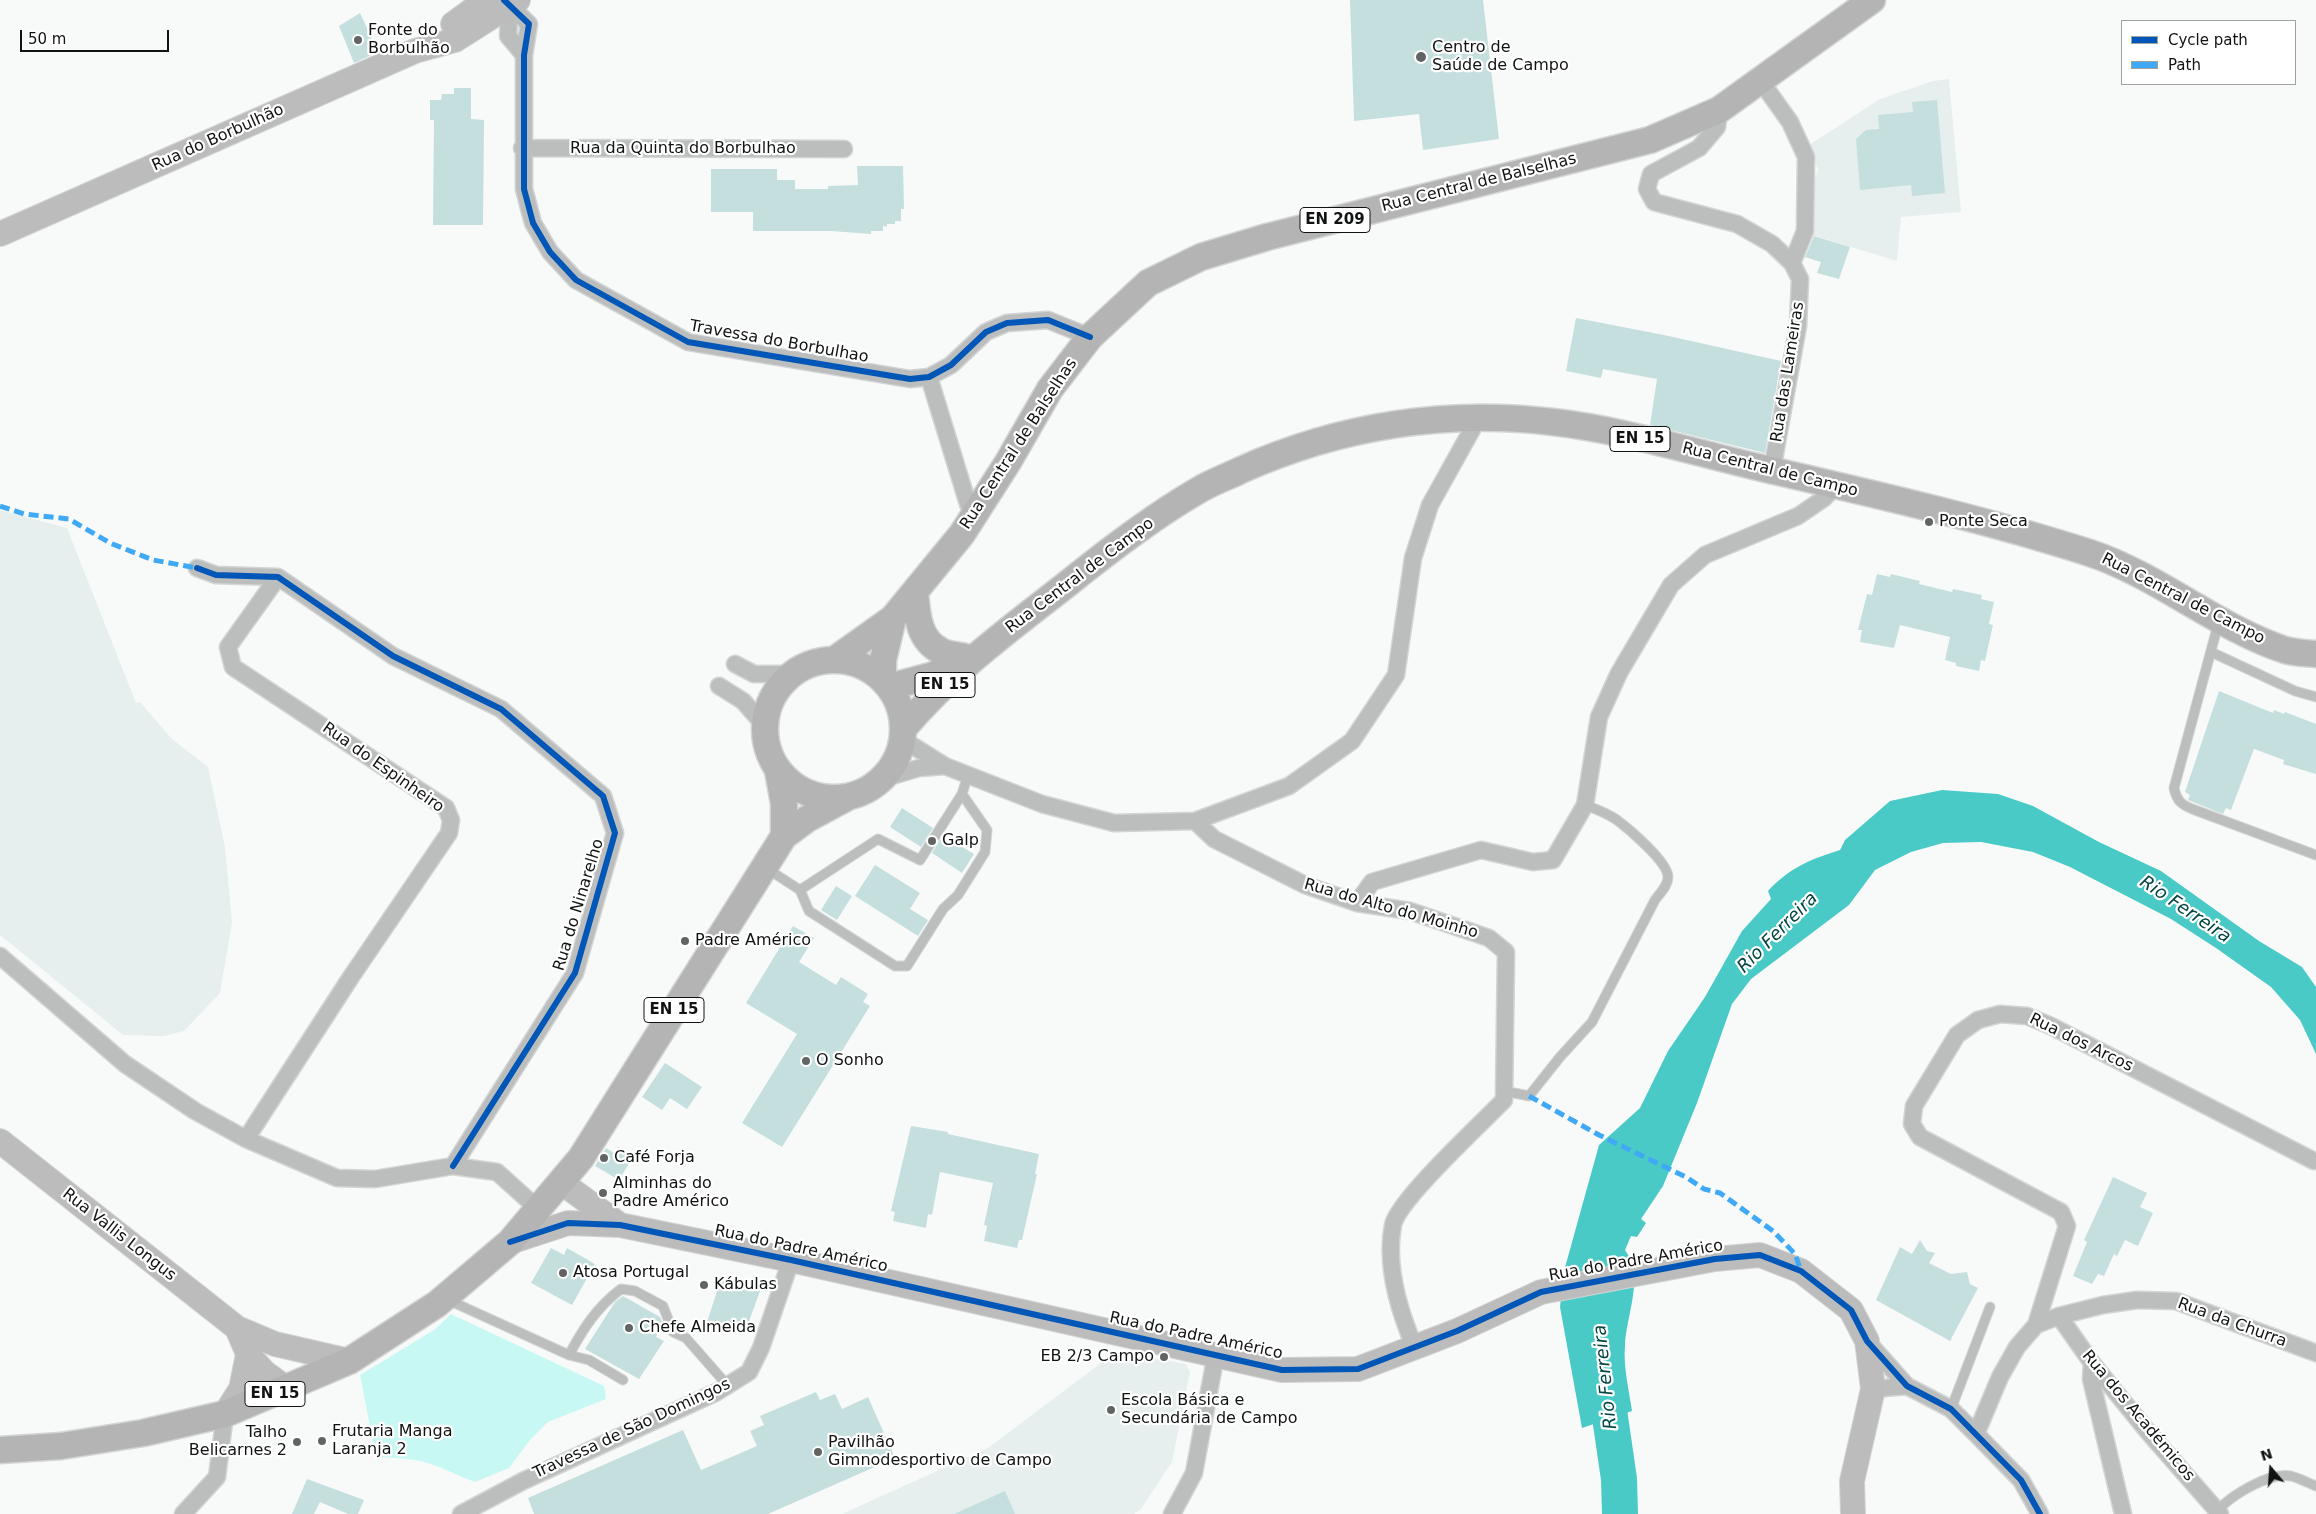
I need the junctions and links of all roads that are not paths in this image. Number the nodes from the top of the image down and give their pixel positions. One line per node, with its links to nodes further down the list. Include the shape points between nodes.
1 (486, 0): 4 (street, Rua do Borbulhão)
2 (1872, 0): 5 (main road, Rua Central de Balselhas / EN 209)
3 (512, 1): 4 (street, Rua do Borbulhão, via 455,40); 7 (street, Travessa do Borbulhao, via 508,36 524,55)
4 (415, 51): 9 (street, Rua do Borbulhão)
5 (1760, 80): 6 (main road, Rua Central de Balselhas / EN 209); 11 (street, via 1790,122 1806,157 1805,231)
6 (1719, 110): 11 (street, via 1717,127 1699,148 1651,174 1647,189 1654,202 1737,224 1772,244); 12 (main road, Rua Central de Balselhas / EN 209, via 1650,140 1267,237 1201,257 1148,284)
7 (522, 148): 8 (street, Rua da Quinta do Borbulhao); 13 (street, Travessa do Borbulhao, via 524,189 533,223 550,252 576,280 688,342 910,379)
8 (844, 149)
9 (10, 230): 10 (street, Rua do Borbulhão)
10 (0, 238)
11 (1792, 263): 15 (street, Rua das Lameiras, via 1800,280 1798,326)
12 (1090, 337): 13 (street, Travessa do Borbulhao, via 1048,320 1007,323 986,332 951,366); 17 (main road, Rua Central de Balselhas / EN 209, via 1050,389)
13 (929, 377): 17 (street, via 968,504)
14 (1479, 417): 15 (main road, Rua Central de Campo / EN 15, via 1554,422); 23 (main road, Rua Central de Campo / EN 15, via 1368,428 1276,455 1200,489 1119,542); 42 (street, via 1430,505 1424,522 1413,558 1396,675 1352,741 1289,786)
15 (1772, 470): 16 (main road, Rua Central de Campo / EN 15)
16 (1836, 486): 22 (main road, Rua Central de Campo / EN 15, via 2033,535 2114,561); 41 (street, via 1824,500 1798,516 1705,555 1671,585 1619,673 1598,717)
17 (974, 514): 20 (main road, Rua Central de Balselhas / EN 209, via 962,534)
18 (197, 568): 19 (street, via 216,575)
19 (278, 578): 50 (street, Rua do Espinheiro, via 228,647 233,667 446,808 451,820 449,833); 53 (street, Rua do Ninarelho, via 393,656 501,709 603,796 615,833 576,973)
20 (914, 592): 21 (main road, Rua Central de Balselhas / EN 209); 26 (main road, via 917,619 925,637 941,651)
21 (893, 618): 27 (main road, Rua Central de Balselhas / EN 209); 30 (main road, Rua Central de Balselhas / EN 209, via 883,660)
22 (2219, 618): 24 (lane); 25 (main road, Rua Central de Campo / EN 15, via 2288,651)
23 (991, 644): 26 (main road, EN 15); 34 (main road, Rua Central de Campo / EN 15, via 929,698)
24 (2211, 652): 32 (lane, via 2295,691); 44 (lane, via 2174,788 2176,798 2181,804)
25 (2316, 654)
26 (965, 657): 30 (main road, EN 15, via 934,675)
27 (834, 660): 29 (main road, EN 15, via 805,666); 30 (main road, EN 15, via 860,665)
28 (735, 664): 29 (street, via 754,674)
29 (792, 674): 33 (main road, EN 15, via 770,702)
30 (886, 684): 34 (main road, EN 15, via 897,700)
31 (719, 686): 33 (street, via 743,700)
32 (2316, 697)
33 (764, 726): 36 (main road, EN 15, via 765,742)
34 (903, 734): 35 (street); 38 (main road, EN 15, via 892,768)
35 (944, 766): 37 (street); 38 (street, via 919,768)
36 (778, 772): 40 (main road, EN 15, via 809,794); 43 (main road, EN 15, via 784,803)
37 (968, 775): 39 (lane); 42 (street, via 1042,804 1114,823)
38 (882, 779): 40 (main road, EN 15, via 866,791)
39 (962, 794): 46 (lane, via 920,860 878,838); 46 (lane, via 986,830 985,852 958,895 943,909 908,966 895,966 809,911)
40 (846, 798): 43 (main road, EN 15)
41 (1585, 805): 47 (street, via 1553,860 1533,862 1480,850 1372,882); 49 (lane, via 1617,820 1657,856 1666,868 1667,883 1640,927 1592,1022 1529,1096)
42 (1195, 821): 47 (street, Rua do Alto do Moinho, via 1214,840 1305,885)
43 (784, 836): 45 (main road, EN 15)
44 (2316, 855)
45 (764, 867): 46 (lane); 54 (main road, EN 15, via 581,1158)
46 (800, 890)
47 (1357, 903): 49 (street, Rua do Alto do Moinho, via 1410,912 1489,938 1506,952)
48 (0, 956): 50 (street, via 125,1064 195,1111)
49 (1504, 1091): 66 (street, Rua do Alto do Moinho, via 1504,1100 1410,1195 1393,1224 1391,1268)
50 (246, 1139): 53 (street, via 337,1178 375,1179)
51 (0, 1142): 63 (street, Rua Vallis Longus)
52 (2314, 1161): 62 (street, Rua dos Arcos, via 2035,1019 2000,1014 1978,1020 1957,1035 1914,1106 1912,1124 1920,1137 2061,1212 2067,1226)
53 (453, 1166): 54 (street, via 497,1172)
54 (549, 1197): 55 (street); 56 (street, Rua do Padre Américo); 57 (main road, EN 15)
55 (568, 1223): 56 (street, Rua do Padre Américo); 57 (street, Rua do Padre Américo)
56 (620, 1224): 58 (street, Rua do Padre Américo)
57 (510, 1242): 59 (main road, EN 15)
58 (791, 1260): 69 (street, Rua do Padre Américo); 74 (street, Travessa de São Domingos, via 761,1348 749,1372)
59 (444, 1298): 70 (lane); 71 (main road, EN 15)
60 (1990, 1307): 78 (lane)
61 (2059, 1316): 62 (street, Rua da Churra); 67 (street, Rua da Churra, via 2137,1300 2176,1301); 72 (street, Rua dos Académicos)
62 (2036, 1326): 80 (street, Rua da Churra, via 2017,1347 2000,1376)
63 (237, 1328): 65 (street); 68 (street)
64 (1867, 1341): 66 (street, Rua do Padre Américo, via 1851,1310 1801,1271 1760,1255 1715,1259 1541,1292); 75 (street); 77 (street)
65 (275, 1344): 71 (street); 76 (street, via 284,1365)
66 (1415, 1348): 69 (street, Rua do Padre Américo, via 1358,1369 1282,1370)
67 (2316, 1353)
68 (248, 1354): 76 (street, via 264,1372); 79 (street, via 241,1389)
69 (1216, 1354): 86 (street, via 1194,1473)
70 (569, 1356): 73 (lane, via 589,1360); 74 (lane, via 585,1324 604,1302 621,1289 635,1291 663,1306 673,1332 686,1338)
71 (348, 1361): 76 (main road, EN 15)
72 (2092, 1363): 83 (street, Rua dos Académicos); 89 (street, via 2095,1396)
73 (623, 1380)
74 (728, 1386): 85 (street, Travessa de São Domingos, via 523,1481)
75 (1907, 1386): 77 (street); 78 (street)
76 (287, 1389): 79 (main road, EN 15)
77 (1873, 1389): 87 (street, via 1852,1482)
78 (1950, 1409): 80 (street)
79 (225, 1414): 81 (main road, EN 15, via 143,1433 61,1446); 84 (street, via 217,1477)
80 (1976, 1434): 88 (street, via 2021,1480)
81 (0, 1450)
82 (2316, 1486): 83 (lane, via 2289,1476 2275,1478 2230,1498)
83 (2218, 1513)
84 (183, 1514)
85 (461, 1514)
86 (1172, 1514)
87 (1853, 1514)
88 (2040, 1514)
89 (2123, 1514)

